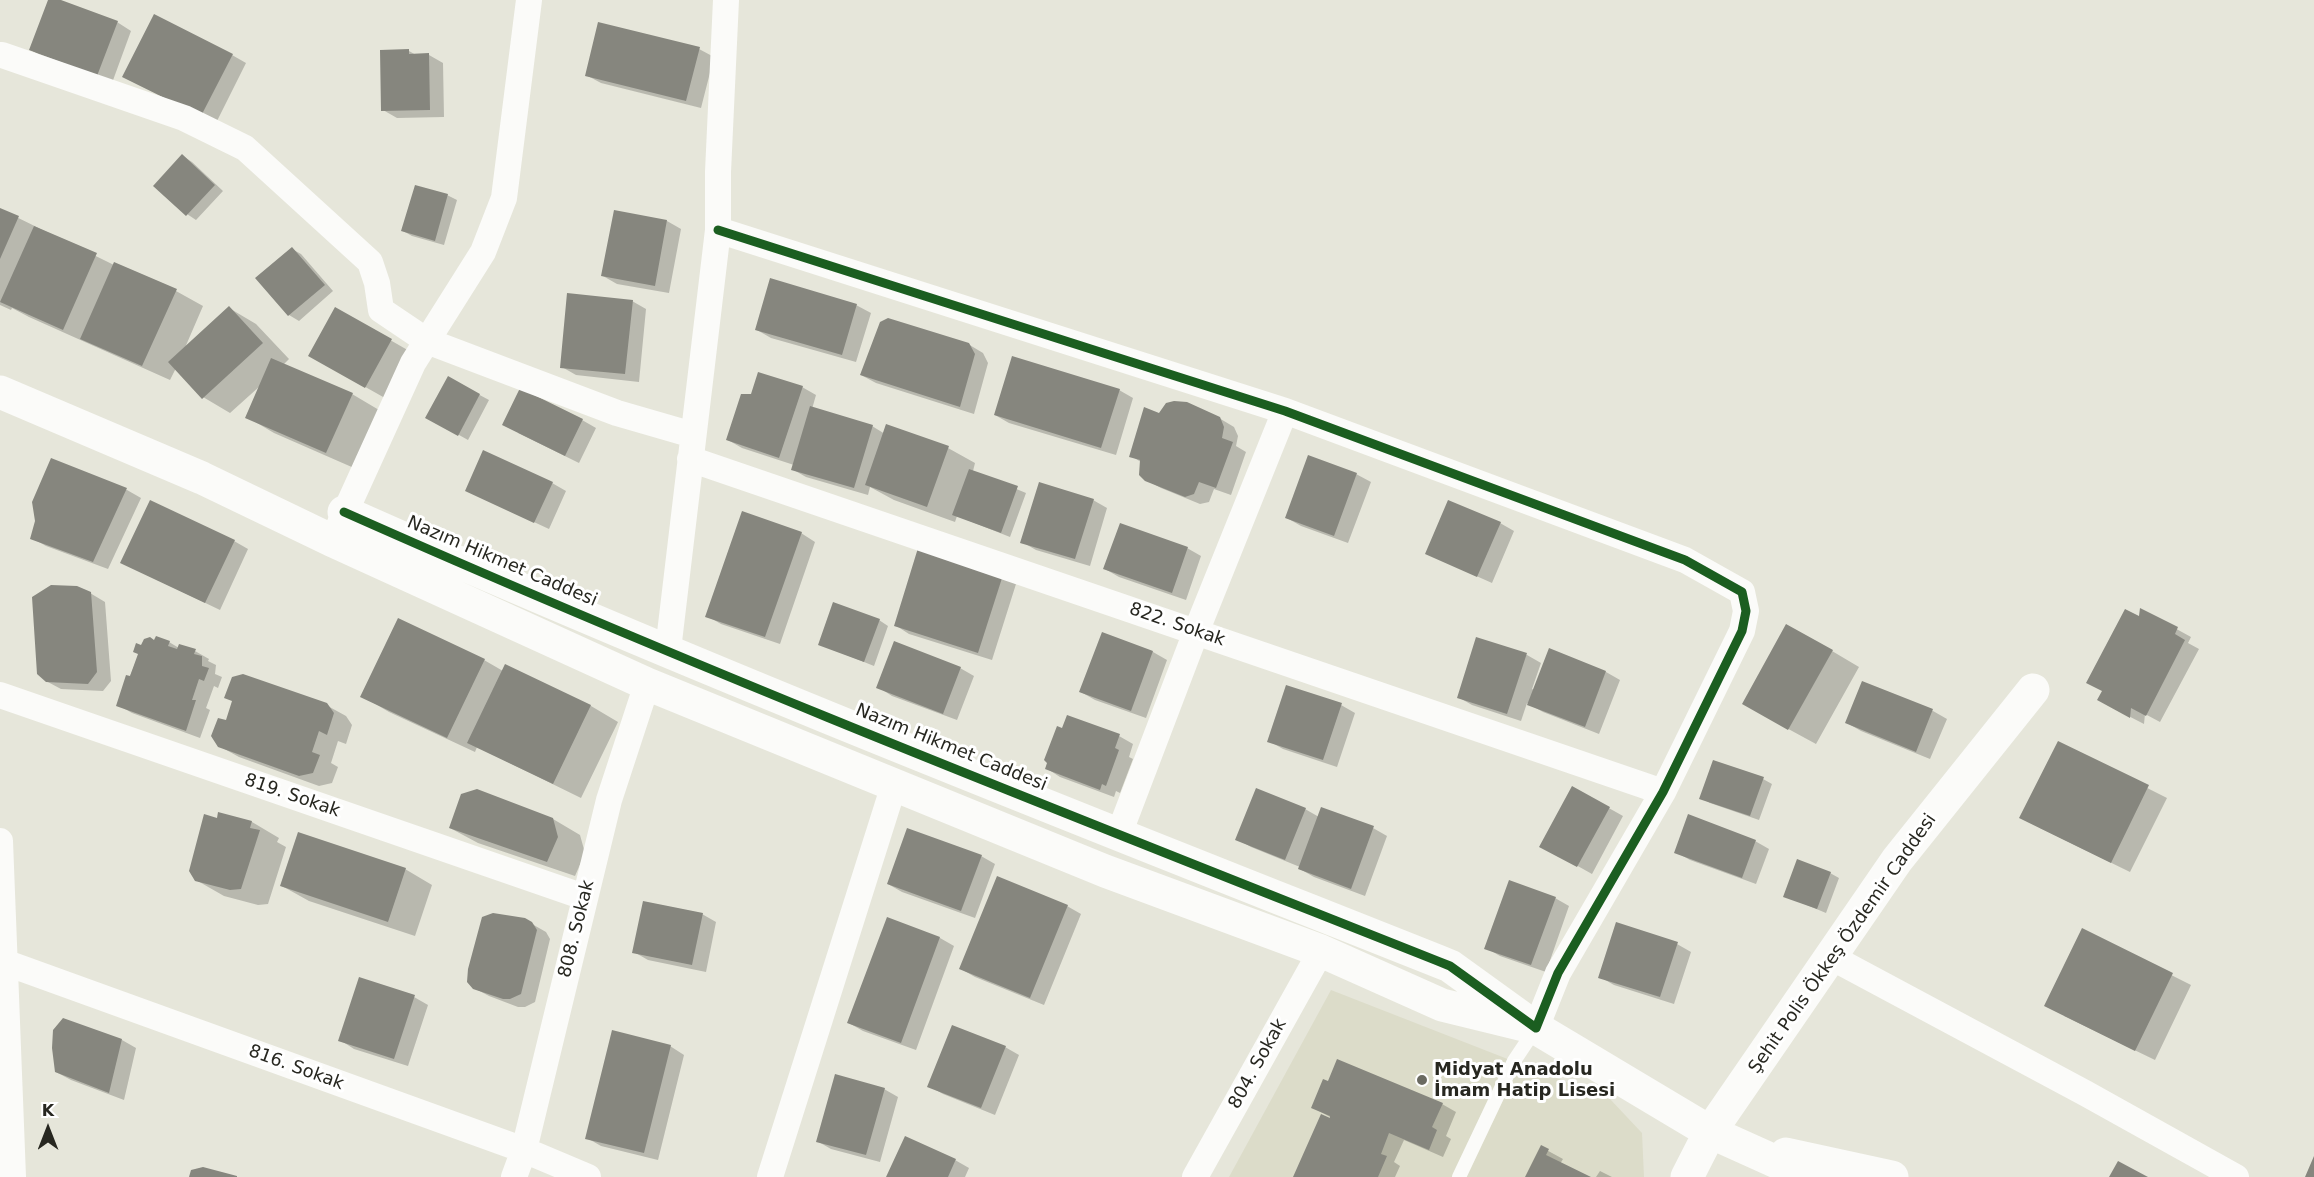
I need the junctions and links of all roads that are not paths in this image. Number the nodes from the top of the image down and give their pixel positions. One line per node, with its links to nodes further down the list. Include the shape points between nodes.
1 (529, 0): 5 (street, via 504,198 483,252)
2 (726, 0): 4 (street)
3 (2, 55): 5 (street, 822. Sokak, via 184,118 245,148 370,262 381,310)
4 (718, 230): 7 (street); 8 (street)
5 (427, 341): 8 (street, 822. Sokak, via 617,413); 9 (street, via 412,363)
6 (0, 392): 9 (street, Nazım Hikmet Caddesi, via 202,478)
7 (1285, 411): 10 (street); 16 (street, via 1685,560 1742,592 1746,611 1742,631)
8 (692, 447): 10 (street, 822. Sokak); 11 (street)
9 (339, 526): 11 (street, Nazım Hikmet Caddesi, via 447,558); 12 (street, Nazım Hikmet Caddesi)
10 (1196, 632): 16 (street, 822. Sokak); 17 (street)
11 (668, 650): 17 (street, Nazım Hikmet Caddesi)
12 (647, 684): 15 (street, Nazım Hikmet Caddesi); 19 (street, 808. Sokak, via 609,801)
13 (2032, 690): 21 (street, Şehit Polis Ökkeş Özdemir Caddesi, via 1897,860)
14 (0, 695): 19 (street, 819. Sokak)
15 (894, 785): 20 (street, Nazım Hikmet Caddesi, via 1105,871); 30 (street)
16 (1663, 792): 23 (street, via 1558,973)
17 (1119, 834): 23 (street, Nazım Hikmet Caddesi, via 1450,966)
18 (0, 841): 22 (street)
19 (584, 897): 26 (street, 808. Sokak)
20 (1321, 951): 23 (street, Nazım Hikmet Caddesi, via 1442,1005); 31 (street, 804. Sokak)
21 (1831, 957): 24 (street, Şehit Polis Ökkeş Özdemir Caddesi); 36 (street)
22 (4, 963): 26 (street, 816. Sokak); 27 (street)
23 (1536, 1028): 24 (street, Nazım Hikmet Caddesi); 32 (lane, via 1514,1061)
24 (1710, 1132): 25 (street, Nazım Hikmet Caddesi); 33 (street, Şehit Polis Ökkeş Özdemir Caddesi)
25 (1740, 1145): 34 (street, Nazım Hikmet Caddesi); 35 (street)
26 (524, 1150): 28 (street, 808. Sokak); 29 (street, 816. Sokak)
27 (13, 1177)
28 (514, 1177)
29 (588, 1177)
30 (770, 1177)
31 (1195, 1177)
32 (1459, 1177)
33 (1687, 1177)
34 (1810, 1177)
35 (1892, 1177)
36 (2236, 1177)

